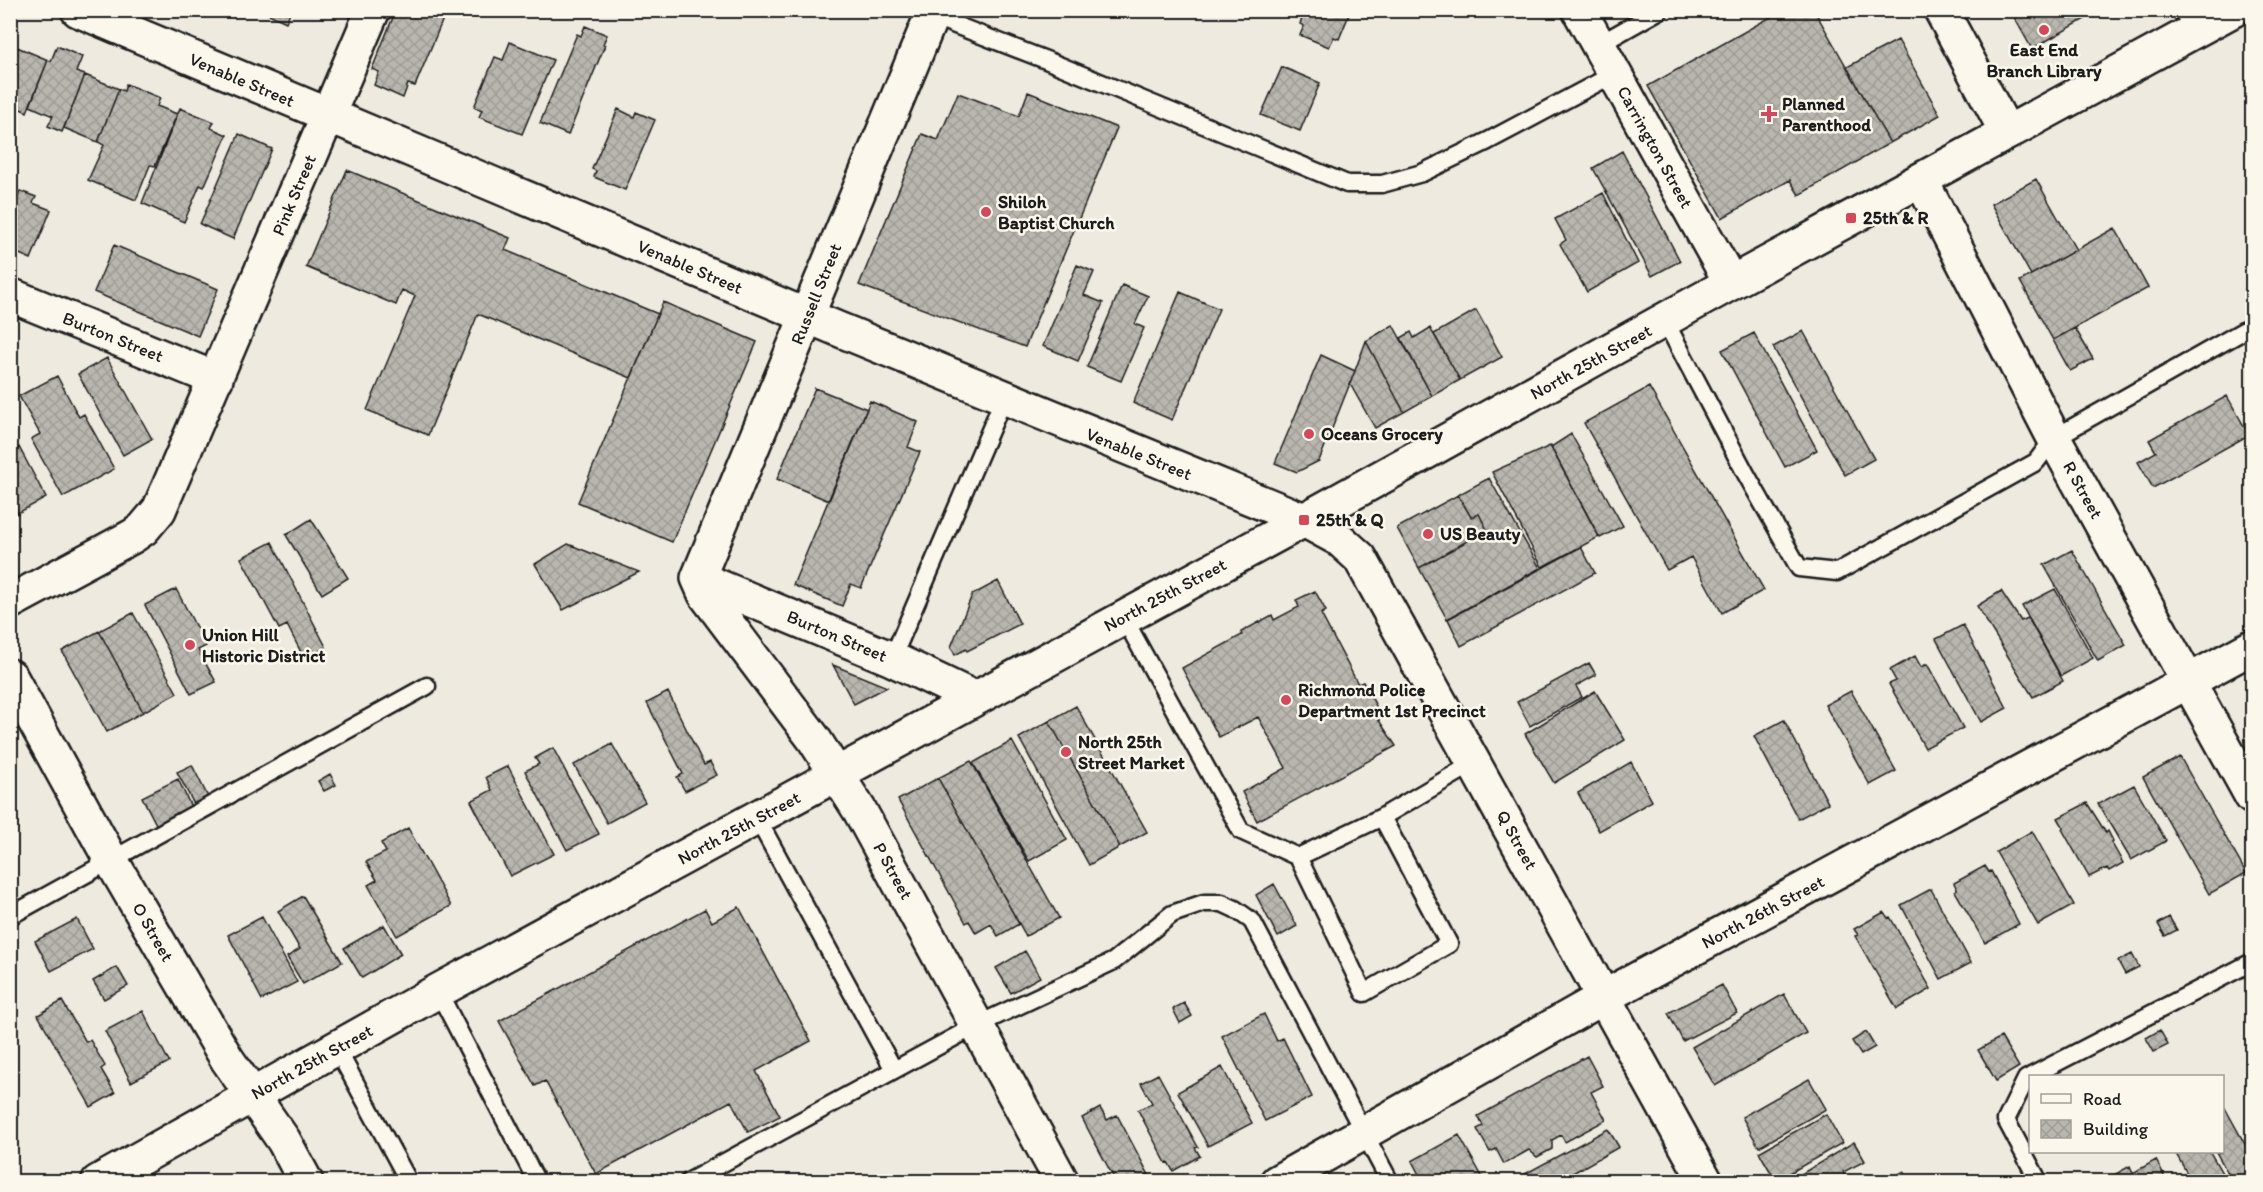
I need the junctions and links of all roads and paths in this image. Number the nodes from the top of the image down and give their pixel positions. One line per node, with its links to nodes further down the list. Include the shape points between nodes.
1 (78, 10): 11 (street, Venable Street)
2 (373, 10): 11 (street, Pink Street)
3 (1579, 10): 9 (street, Carrington Street)
4 (1660, 10): 9 (lane)
5 (1941, 10): 12 (street)
6 (2233, 10): 8 (street, North 25th Street)
7 (933, 13): 10 (lane, via 1347,184 1382,184 1422,173); 16 (street, Russell Street)
8 (2188, 21): 12 (street, North 25th Street)
9 (1598, 45): 10 (street, Carrington Street)
10 (1614, 74): 14 (street, Carrington Street)
11 (328, 116): 16 (street, Venable Street); 19 (street, Pink Street)
12 (2007, 133): 13 (street, North 25th Street)
13 (1921, 180): 14 (street, North 25th Street); 21 (street, R Street)
14 (1731, 284): 17 (street, North 25th Street)
15 (10, 295): 19 (street, Burton Street)
16 (807, 316): 20 (street, Venable Street); 23 (street, Russell Street)
17 (1665, 321): 21 (lane, via 1799,568 1838,572 2036,462); 22 (street, North 25th Street)
18 (2253, 326): 21 (lane)
19 (216, 379): 24 (street, Pink Street, via 167,495 143,529)
20 (1004, 398): 22 (street, Venable Street); 27 (lane)
21 (2055, 438): 29 (street, R Street)
22 (1304, 520): 25 (street, North 25th Street); 32 (street, Q Street, via 1339,539 1360,558)
23 (698, 578): 27 (street, Burton Street); 33 (street, P Street, via 705,594)
24 (10, 602)
25 (1124, 618): 31 (street, North 25th Street); 37 (lane, via 1241,831)
26 (2253, 647): 29 (street, North 26th Street)
27 (892, 659): 31 (street, Burton Street)
28 (10, 676): 38 (street, O Street)
29 (2189, 683): 34 (street, R Street); 42 (street, North 26th Street)
30 (427, 687): 38 (lane)
31 (974, 698): 33 (street, North 25th Street)
32 (1474, 763): 35 (lane); 42 (street, Q Street)
33 (837, 775): 36 (street, North 25th Street); 43 (street, P Street)
34 (2253, 797)
35 (1382, 817): 37 (lane); 37 (lane, via 1449,944 1364,993)
36 (757, 818): 41 (street, North 25th Street); 45 (lane)
37 (1298, 857)
38 (111, 860): 39 (lane); 48 (street, O Street, via 227,1059)
39 (10, 916)
40 (2253, 962): 46 (lane)
41 (438, 991): 44 (street, North 25th Street); 53 (lane)
42 (1604, 997): 49 (street, North 26th Street); 58 (street, Q Street)
43 (976, 1025): 45 (lane); 49 (lane, via 1114,961 1172,914 1204,903 1222,903 1252,921); 55 (street, P Street)
44 (338, 1049): 48 (street, North 25th Street); 52 (lane)
45 (894, 1070): 54 (lane)
46 (2035, 1075)
47 (2029, 1078): 59 (lane, via 2006,1120)
48 (253, 1095): 50 (street, North 25th Street); 51 (street, O Street)
49 (1364, 1133): 56 (street, North 26th Street); 57 (lane)
50 (98, 1182)
51 (306, 1182)
52 (409, 1182)
53 (537, 1182)
54 (688, 1182)
55 (1062, 1182)
56 (1277, 1182)
57 (1390, 1182)
58 (1706, 1182)
59 (2039, 1182)

